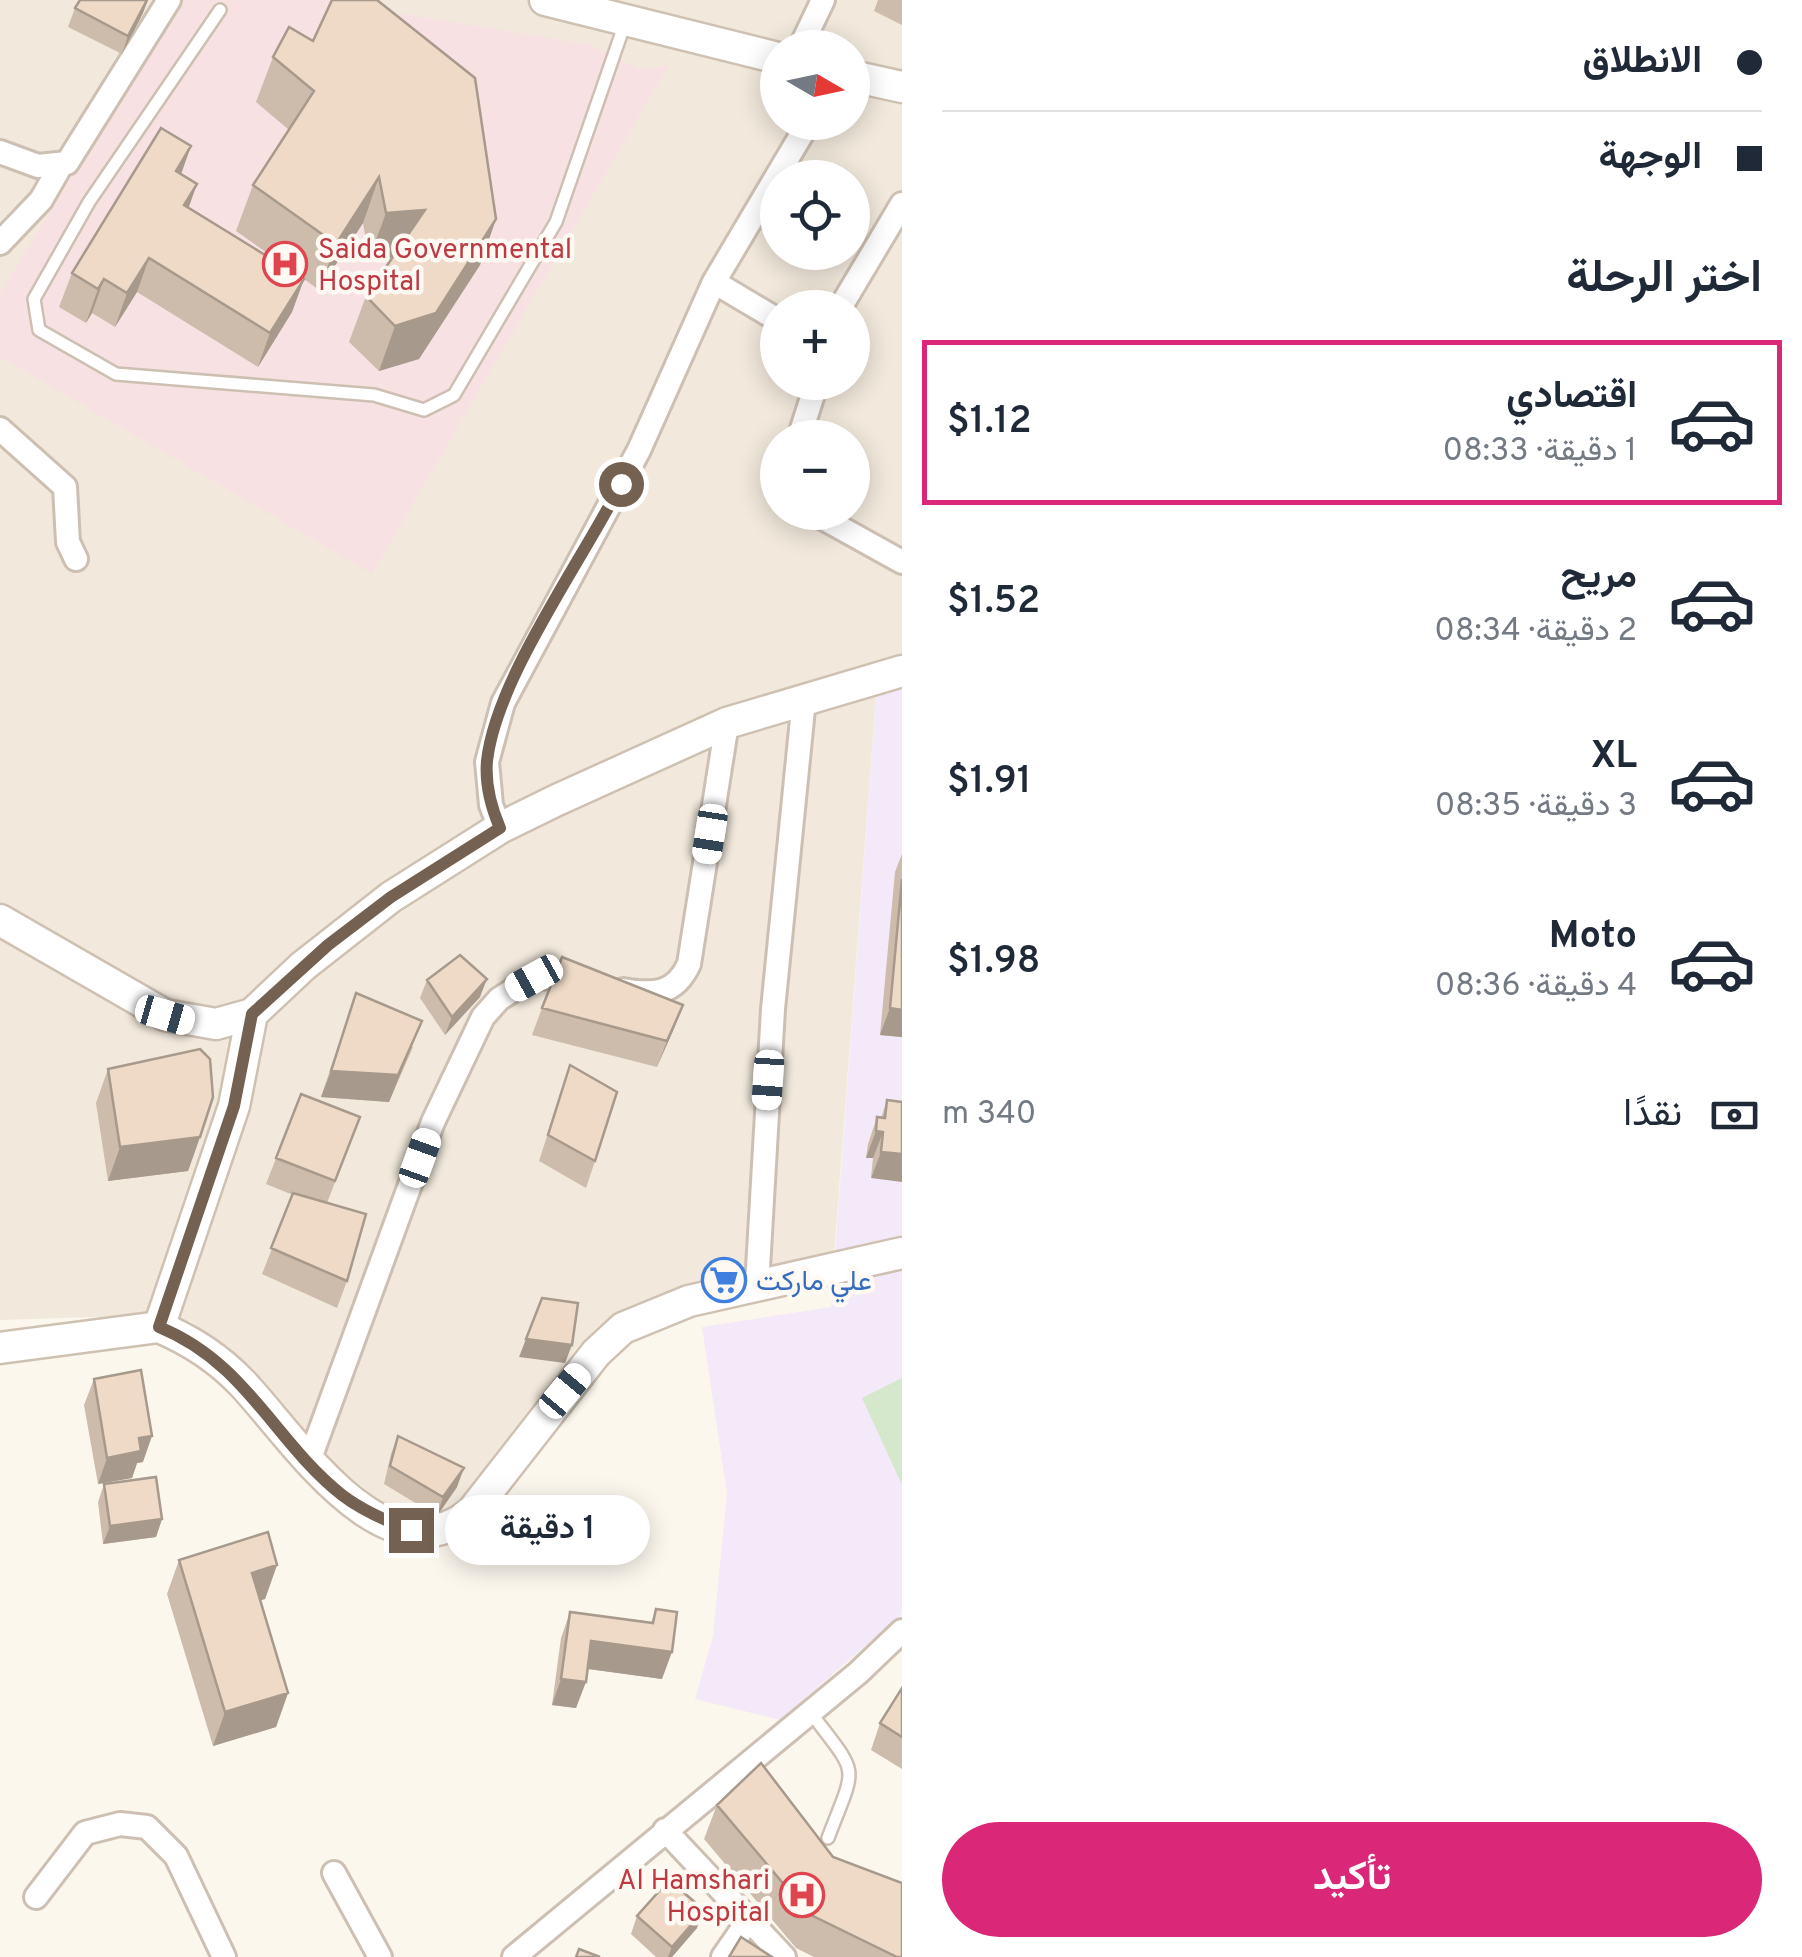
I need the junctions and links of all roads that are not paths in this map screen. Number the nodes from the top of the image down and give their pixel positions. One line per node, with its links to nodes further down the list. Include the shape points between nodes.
1 (169, 0): 12 (street)
2 (545, 0): 5 (street)
3 (824, 0): 6 (street)
4 (220, 10): 5 (lane, via 89,202 34,299 39,330 116,374 374,395 424,410 454,395 556,222)
5 (626, 19): 7 (street)
6 (809, 30)
7 (760, 53)
8 (870, 80): 9 (street)
9 (902, 86)
10 (798, 140): 15 (street)
11 (0, 152): 12 (street)
12 (60, 167): 14 (street)
13 (902, 204): 16 (street)
14 (0, 243)
15 (714, 282): 17 (street); 25 (street, via 639,450 503,703 487,762 490,805)
16 (851, 290)
17 (760, 309)
18 (0, 429): 20 (street, via 66,487 68,542)
19 (844, 530): 21 (street)
20 (76, 559)
21 (902, 562)
22 (902, 670): 23 (street)
23 (804, 700): 24 (street); 29 (street, via 773,1009)
24 (727, 723): 25 (street); 32 (street, via 683,978 649,994 587,980 534,978 483,1017 433,1122)
25 (500, 828): 27 (street, via 391,897)
26 (0, 920): 27 (street, via 165,1015 216,1024)
27 (252, 1014): 30 (street, via 234,1106)
28 (902, 1253): 29 (street)
29 (757, 1286): 32 (street, via 652,1313 612,1336 456,1525 411,1530 381,1519)
30 (159, 1327): 31 (street); 32 (street, via 224,1366)
31 (0, 1348)
32 (309, 1461)
33 (902, 1631): 34 (street)
34 (811, 1713): 35 (street); 36 (lane, via 851,1766)
35 (666, 1830): 39 (street); 42 (street)
36 (828, 1838)
37 (334, 1873): 41 (street)
38 (36, 1896): 40 (street, via 86,1833 120,1824 147,1827 176,1856)
39 (750, 1918): 43 (street); 44 (street)
40 (224, 1957)
41 (380, 1957)
42 (514, 1957)
43 (723, 1957)
44 (784, 1957)

